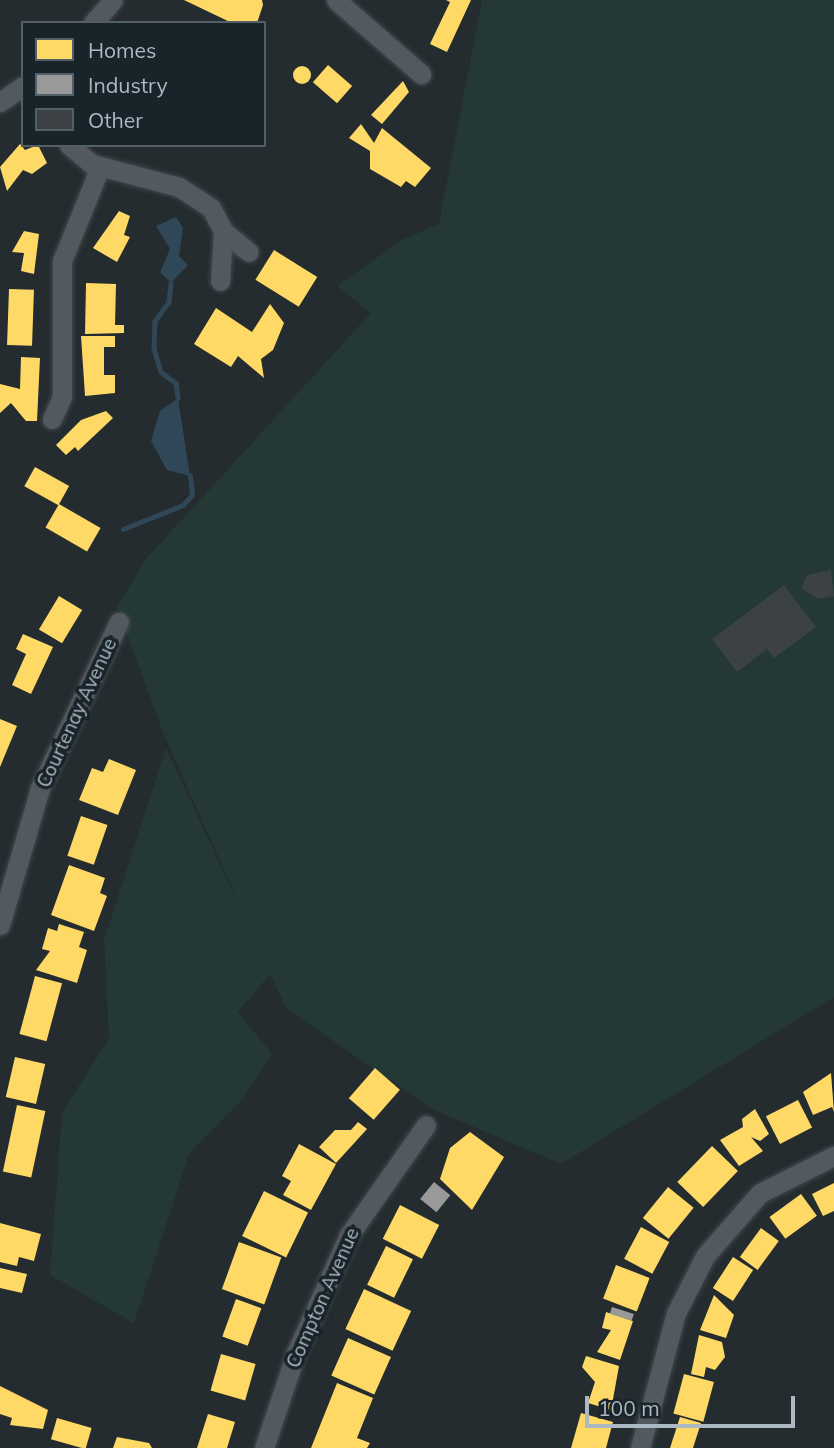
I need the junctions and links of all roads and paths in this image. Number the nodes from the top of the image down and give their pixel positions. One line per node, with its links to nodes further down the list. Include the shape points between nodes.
1 (113, 0): 3 (street)
2 (336, 0): 4 (street)
3 (95, 21)
4 (421, 75)
5 (21, 88): 6 (street)
6 (0, 102)
7 (72, 147): 8 (street)
8 (100, 167): 9 (street, via 179,187 211,208); 12 (street, via 62,261 68,403)
9 (223, 231): 10 (street); 11 (street)
10 (249, 252)
11 (220, 281)
12 (52, 419)
13 (120, 622): 14 (street, Courtenay Avenue, via 40,788)
14 (0, 925)
15 (426, 1125): 17 (street, Compton Avenue, via 349,1234 296,1353)
16 (834, 1156): 18 (street, via 760,1193 705,1256 676,1313)
17 (264, 1448)
18 (640, 1448)

